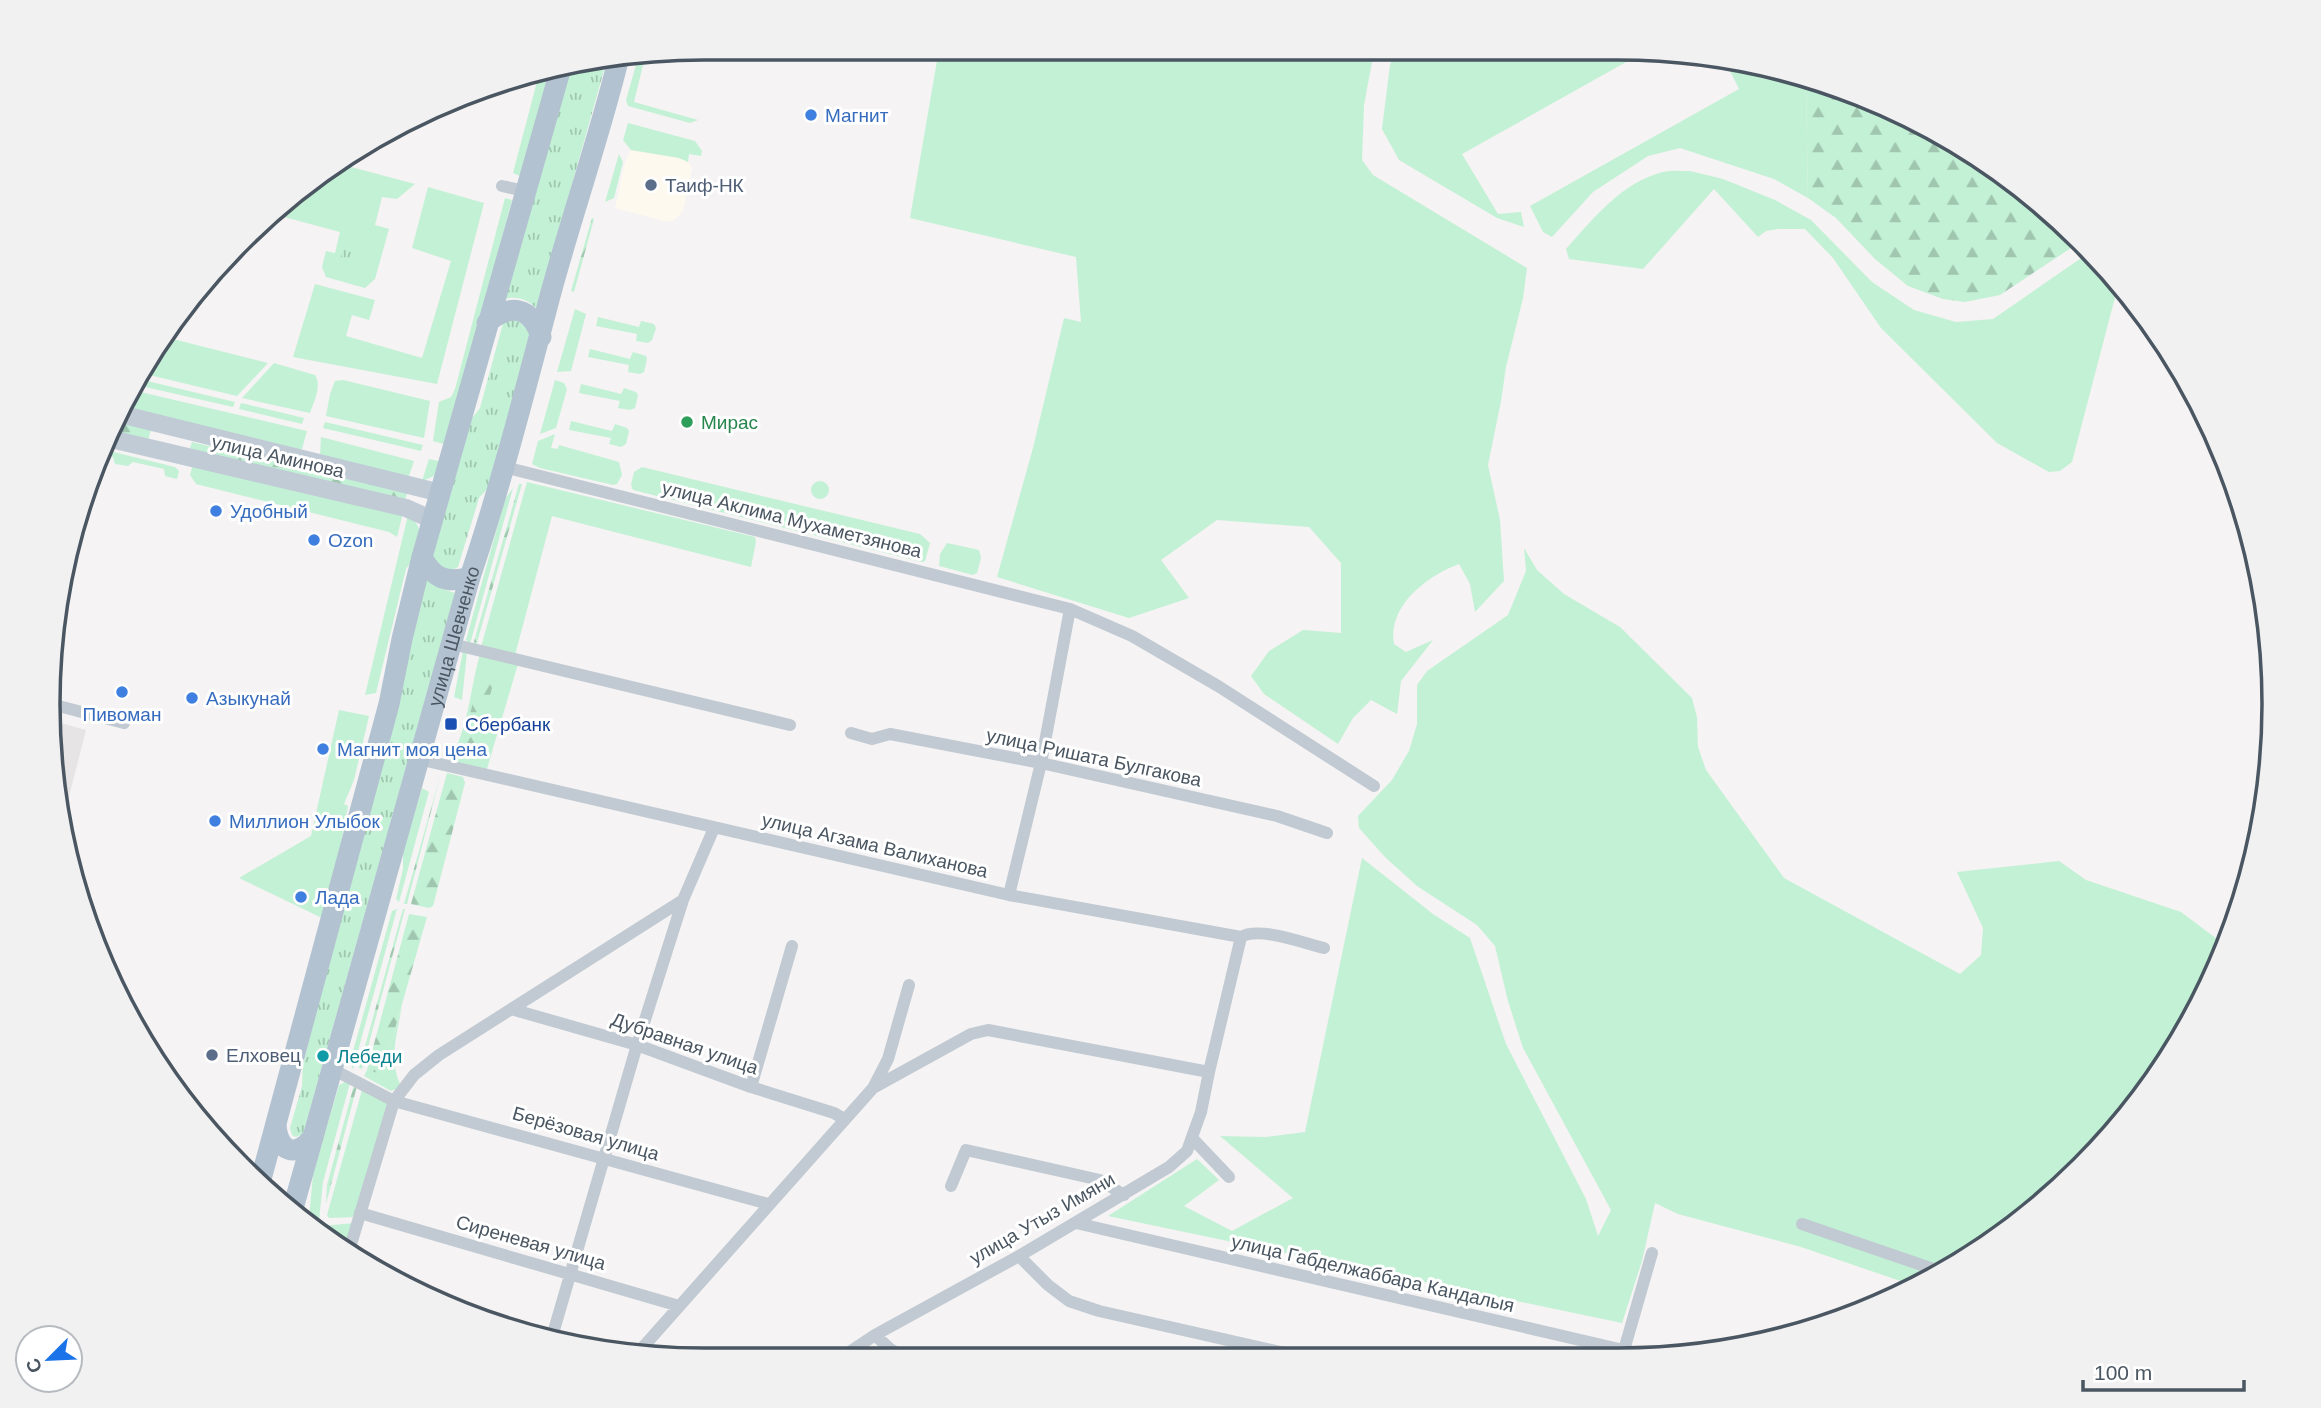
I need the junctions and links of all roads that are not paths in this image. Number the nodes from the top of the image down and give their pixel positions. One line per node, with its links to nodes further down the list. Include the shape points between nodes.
1 (617, 66): 6 (main road, улица Шевченко)
2 (558, 76): 4 (main road)
3 (502, 186): 4 (street)
4 (525, 191): 5 (main road)
5 (486, 324): 6 (main road, via 503,313 519,311 533,320); 14 (main road)
6 (541, 337): 13 (main road, улица Шевченко)
7 (128, 416): 8 (street, улица Аминова)
8 (164, 425): 9 (street, улица Аминова); 11 (street, via 167,440)
9 (188, 431): 12 (street); 14 (street, улица Аминова)
10 (116, 440): 11 (street, улица Аминова)
11 (154, 449): 12 (street, улица Аминова)
12 (181, 456): 15 (street, улица Аминова, via 406,508)
13 (504, 467): 17 (main road, улица Шевченко); 18 (street, улица Аклима Мухаметзянова)
14 (440, 493): 15 (main road)
15 (433, 520): 16 (main road)
16 (422, 557): 17 (main road, via 441,579); 43 (main road, via 389,704)
17 (470, 578): 19 (main road, улица Шевченко)
18 (1070, 609): 25 (street); 26 (street, улица Аклима Мухаметзянова, via 1132,636 1218,686)
19 (452, 644): 22 (street); 24 (main road, улица Шевченко)
20 (60, 706): 21 (street)
21 (124, 723)
22 (790, 725)
23 (851, 733): 25 (street, улица Ришата Булгакова, via 872,739 890,734)
24 (418, 759): 27 (street, улица Агзама Валиханова); 37 (main road, улица Шевченко)
25 (1041, 763): 28 (street, улица Ришата Булгакова, via 1277,816); 29 (street)
26 (1374, 786)
27 (714, 828): 29 (street, улица Агзама Валиханова); 30 (street)
28 (1327, 833)
29 (1009, 895): 31 (street, улица Агзама Валиханова)
30 (683, 900): 35 (street); 36 (street)
31 (1241, 937): 33 (street, улица Агзама Валиханова, via 1248,932 1261,933); 38 (street, улица Утыз Имяни)
32 (792, 946): 39 (street)
33 (1325, 948)
34 (909, 985): 40 (street, via 888,1059)
35 (511, 1009): 36 (street, Дубравная улица); 41 (street, via 439,1055 414,1075)
36 (637, 1045): 39 (street, Дубравная улица); 46 (street)
37 (332, 1069): 41 (street, Берёзовая улица); 44 (main road, улица Шевченко)
38 (1209, 1072): 40 (street, via 988,1030 971,1034); 45 (street, улица Утыз Имяни)
39 (751, 1087): 42 (street, Дубравная улица)
40 (873, 1088): 42 (street)
41 (394, 1101): 46 (street, Берёзовая улица); 54 (street)
42 (844, 1119): 53 (street)
43 (276, 1125): 44 (main road, via 284,1148 305,1147); 47 (main road)
44 (313, 1137): 52 (main road, улица Шевченко)
45 (1192, 1138): 49 (street); 51 (street, улица Утыз Имяни, via 1187,1151 1169,1167)
46 (606, 1158): 53 (street, Берёзовая улица); 61 (street)
47 (263, 1174)
48 (265, 1175): 52 (main road, via 278,1168 289,1171 296,1180)
49 (1229, 1177)
50 (951, 1186): 51 (street, via 967,1150 1100,1180)
51 (1124, 1195): 55 (street, улица Утыз Имяни)
52 (295, 1202)
53 (768, 1204): 62 (street)
54 (365, 1214): 57 (street); 61 (street, Сиреневая улица)
55 (1076, 1223): 59 (street, улица Утыз Имяни); 69 (street, улица Габделжаббара Кандалыя)
56 (1802, 1224): 60 (street)
57 (352, 1244)
58 (1652, 1253): 70 (street)
59 (1019, 1256): 64 (street, улица Утыз Имяни); 68 (street, via 1069,1301)
60 (1929, 1267)
61 (572, 1273): 62 (street, Сиреневая улица); 63 (street)
62 (679, 1306): 65 (street)
63 (554, 1331)
64 (874, 1335): 66 (street, улица Утыз Имяни); 67 (street)
65 (644, 1345)
66 (856, 1348)
67 (889, 1348)
68 (1263, 1348)
69 (1593, 1348)
70 (1624, 1348)

